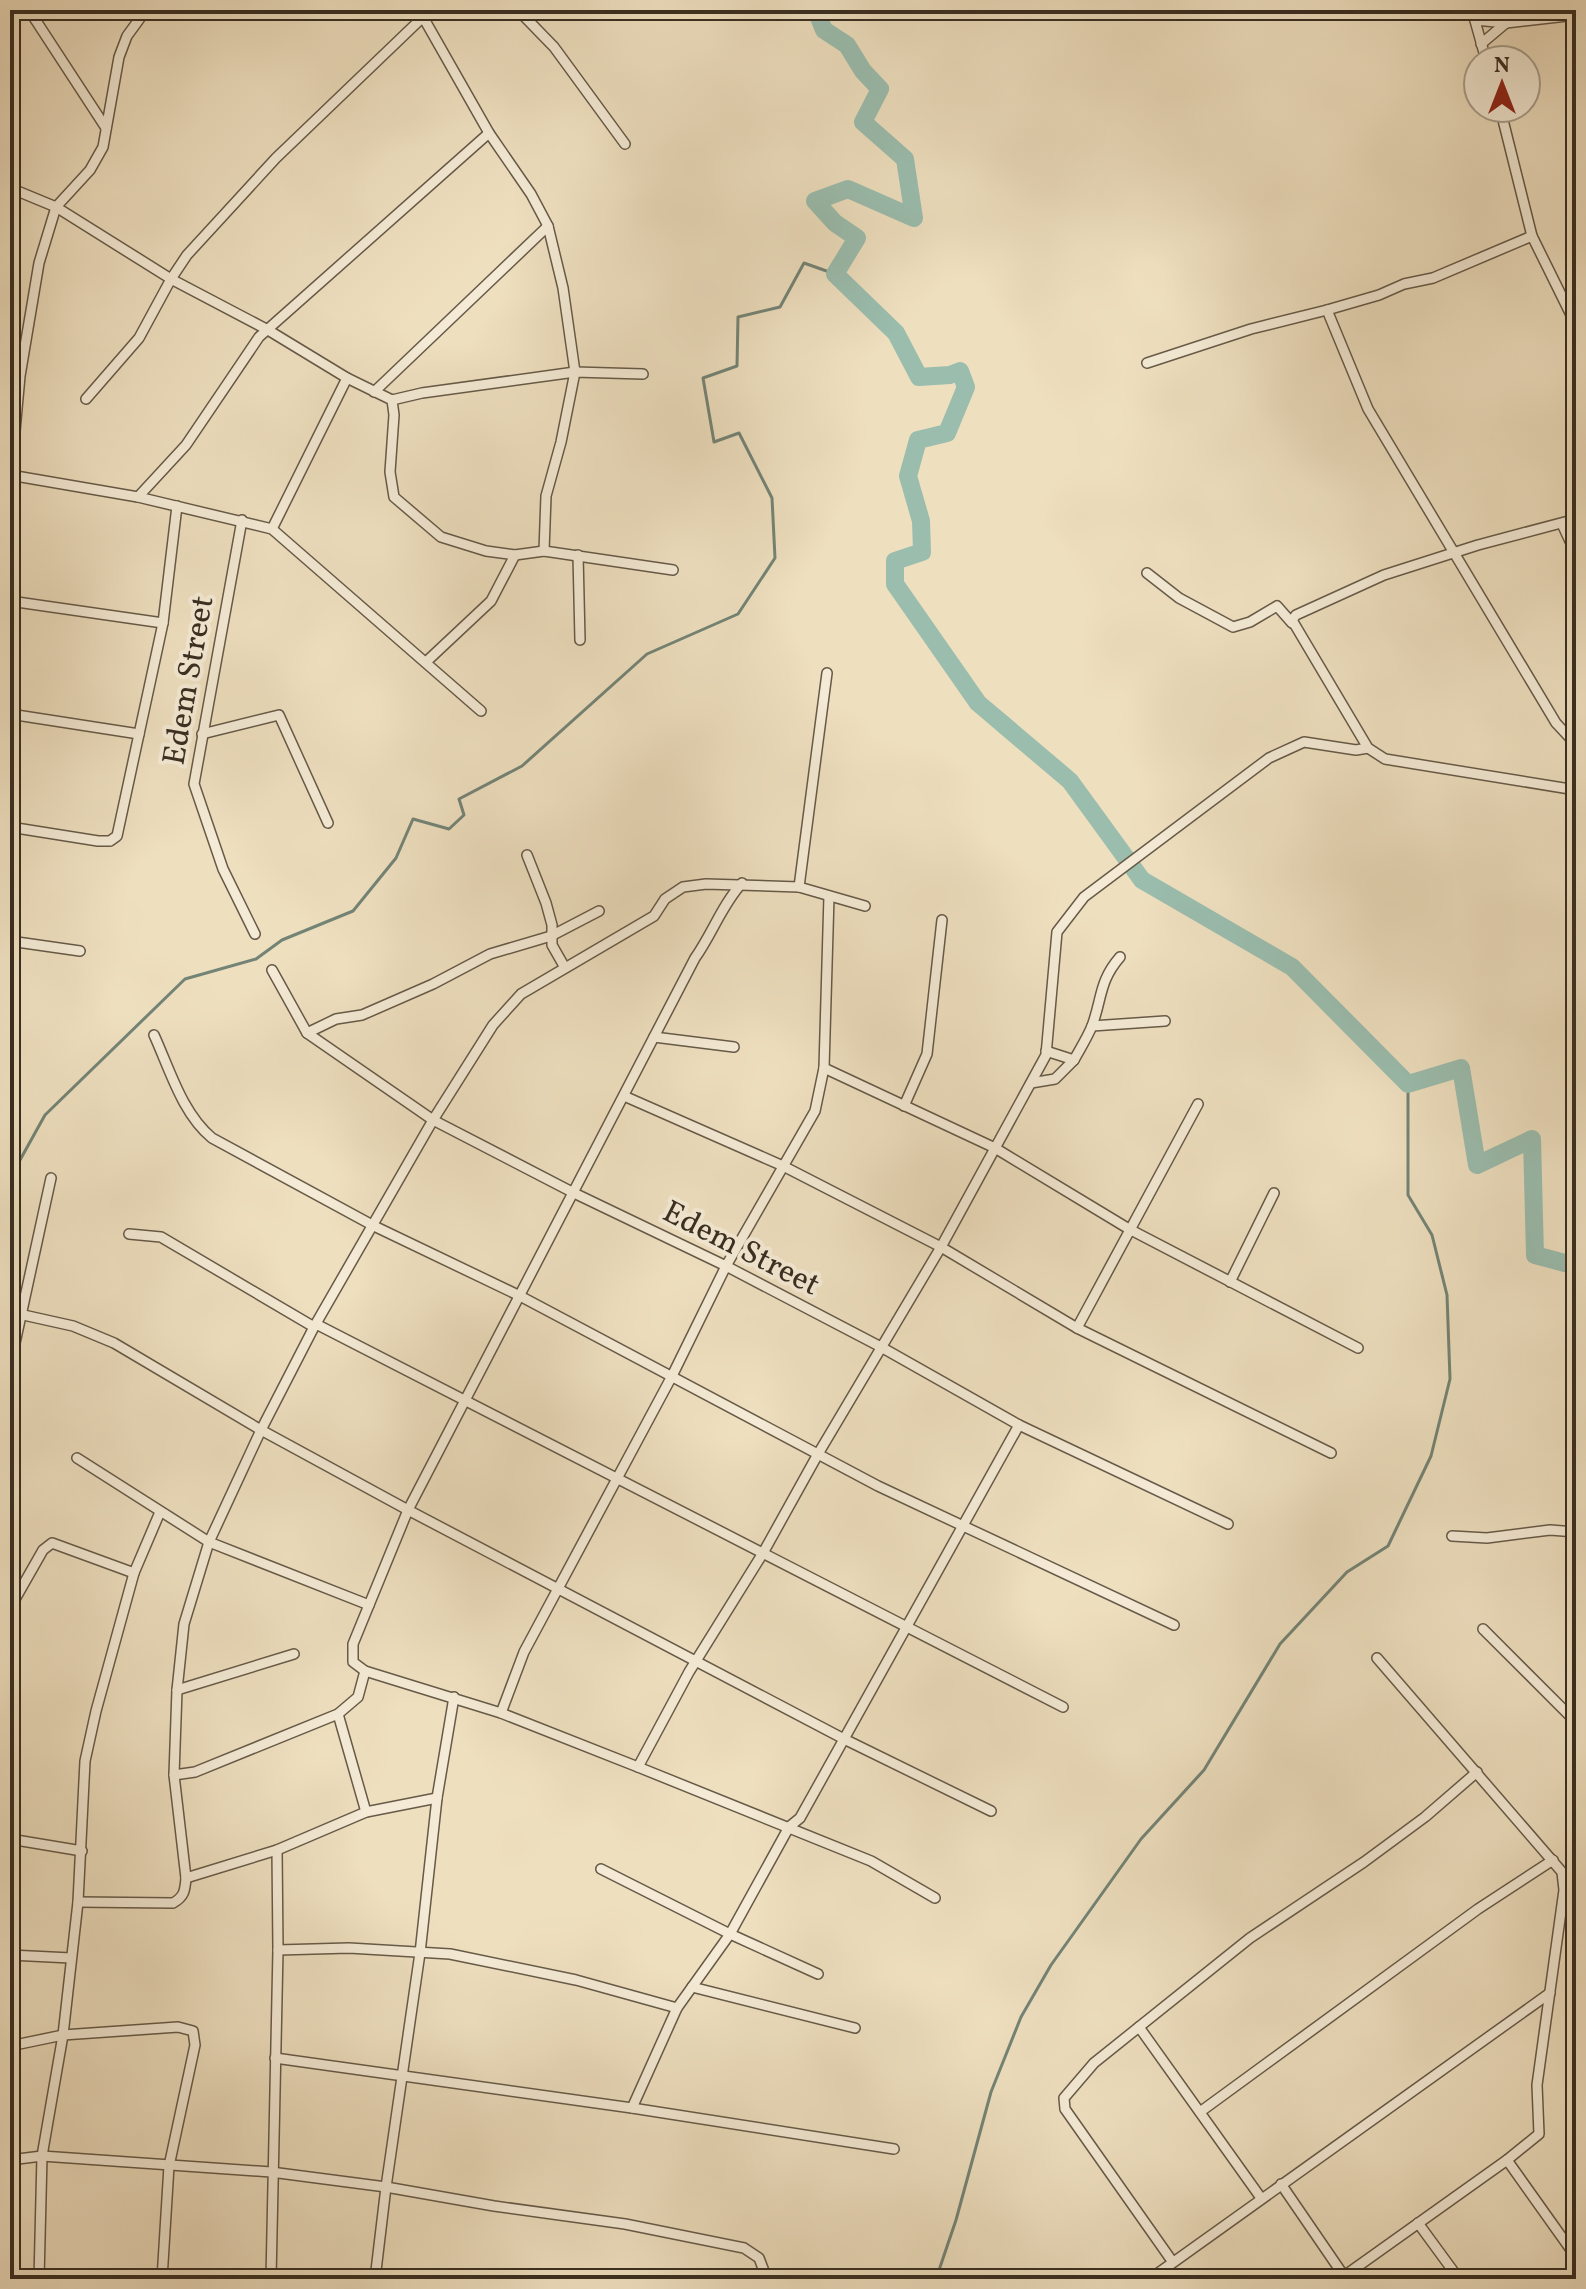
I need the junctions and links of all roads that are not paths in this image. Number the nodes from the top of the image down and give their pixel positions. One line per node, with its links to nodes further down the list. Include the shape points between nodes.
1 (29, 10): 11 (street)
2 (146, 10): 11 (street, via 119,57)
3 (437, 10): 7 (street)
4 (518, 10): 13 (street, via 554,47)
5 (1473, 15): 8 (street); 9 (street)
6 (1576, 15): 8 (street)
7 (423, 17): 12 (street); 18 (street, via 276,158)
8 (1506, 23): 9 (street)
9 (1481, 44)
10 (1504, 124): 17 (street)
11 (106, 128): 15 (street, via 90,170)
12 (489, 133): 16 (street); 21 (street)
13 (625, 144)
14 (10, 188): 15 (street)
15 (56, 207): 18 (street); 29 (street, via 39,263)
16 (548, 226): 23 (street); 26 (street)
17 (1532, 236): 19 (street, via 1433,278); 20 (street)
18 (171, 279): 21 (street); 27 (street, via 139,338)
19 (1327, 310): 22 (street); 37 (street, via 1368,409)
20 (1576, 325)
21 (268, 330): 25 (street); 30 (street, via 252,345 186,445)
22 (1147, 363)
23 (575, 372): 24 (street); 28 (street); 36 (street, via 546,496)
24 (643, 374)
25 (347, 378): 26 (street); 35 (street)
26 (374, 392): 28 (street)
27 (86, 399)
28 (392, 400): 39 (street, via 394,497 441,537 461,546)
29 (10, 475): 30 (street)
30 (138, 497): 31 (street)
31 (177, 506): 33 (street); 44 (street)
32 (1576, 519): 34 (street)
33 (242, 520): 35 (street); 52 (street, Edem Street)
34 (1562, 524): 37 (street); 38 (street)
35 (272, 529): 47 (street)
36 (544, 551): 39 (street); 40 (street)
37 (1454, 553): 45 (street, via 1384,575 1296,615); 53 (street, via 1556,723)
38 (1576, 554)
39 (515, 555): 47 (street, via 491,601)
40 (578, 555): 41 (street); 46 (street)
41 (673, 570)
42 (1147, 573): 45 (street, via 1179,598 1233,627 1277,606)
43 (10, 601): 44 (street)
44 (163, 623): 51 (street)
45 (1292, 623): 54 (street)
46 (580, 640)
47 (426, 662): 49 (street)
48 (827, 673): 60 (street)
49 (481, 711)
50 (10, 714): 51 (street)
51 (139, 734): 57 (street, via 114,839)
52 (202, 734): 56 (street, via 279,715); 65 (street, Edem Street, via 194,784 223,869)
53 (1576, 738)
54 (1368, 748): 55 (street, via 1404,763); 78 (street, via 1304,742 1269,758 1084,897 1057,932)
55 (1576, 790)
56 (328, 823)
57 (10, 827)
58 (527, 855): 66 (street, via 546,903)
59 (742, 883): 60 (street); 70 (street, via 683,887 665,899 654,916); 76 (street)
60 (799, 887): 61 (street)
61 (829, 896): 62 (street); 80 (street)
62 (865, 906)
63 (599, 911): 66 (street)
64 (942, 920): 84 (street, via 927,1054)
65 (255, 934)
66 (551, 936): 70 (street); 74 (street, via 490,954 372,1011 322,1023)
67 (10, 941): 68 (street)
68 (80, 951)
69 (1120, 957): 73 (street, via 1108,970)
70 (564, 966): 85 (street, via 521,994 493,1025)
71 (272, 970): 74 (street, Edem Street)
72 (1165, 1021): 73 (street)
73 (1092, 1026): 79 (street)
74 (307, 1033): 85 (street, Edem Street)
75 (154, 1035): 91 (street, via 199,1128)
76 (654, 1037): 77 (street); 82 (street)
77 (734, 1047)
78 (1046, 1051): 79 (street); 81 (street)
79 (1074, 1060): 81 (street, via 1055,1079)
80 (824, 1068): 84 (street); 87 (street, via 815,1111)
81 (1031, 1083): 86 (street)
82 (624, 1096): 87 (street); 89 (street)
83 (1198, 1104): 92 (street)
84 (904, 1106): 86 (street)
85 (433, 1120): 89 (street, Edem Street); 91 (street)
86 (995, 1148): 92 (street); 94 (street)
87 (783, 1166): 94 (street); 95 (street)
88 (51, 1178): 99 (street)
89 (574, 1193): 95 (street, Edem Street); 97 (street)
90 (1274, 1193): 96 (street)
91 (374, 1226): 97 (street); 100 (street)
92 (1129, 1229): 96 (street); 101 (street)
93 (129, 1234): 100 (street, via 161,1237)
94 (941, 1247): 101 (street); 102 (street)
95 (726, 1266): 102 (street, Edem Street); 105 (street)
96 (1230, 1282): 103 (street)
97 (520, 1296): 105 (street); 106 (street)
98 (10, 1312): 99 (street)
99 (21, 1314): 104 (street); 108 (street, via 73,1326 114,1343)
100 (315, 1325): 106 (street); 108 (street)
101 (1077, 1328): 109 (street)
102 (881, 1347): 107 (street, Edem Street); 110 (street)
103 (1358, 1348)
104 (10, 1366)
105 (672, 1376): 110 (street); 112 (street)
106 (465, 1402): 112 (street); 113 (street)
107 (1019, 1425): 115 (street, Edem Street); 116 (street)
108 (261, 1430): 113 (street); 119 (street)
109 (1331, 1453)
110 (818, 1454): 116 (street); 120 (street)
111 (77, 1458): 114 (street)
112 (617, 1479): 120 (street); 122 (street)
113 (408, 1510): 122 (street); 123 (street)
114 (160, 1512): 119 (street); 121 (street)
115 (1228, 1524)
116 (963, 1525): 125 (street); 126 (street)
117 (1576, 1532): 118 (street)
118 (1452, 1536)
119 (209, 1542): 123 (street); 132 (street, via 184,1624)
120 (763, 1553): 125 (street); 130 (street)
121 (134, 1573): 124 (street, via 52,1543); 148 (street, via 85,1761)
122 (559, 1589): 130 (street); 135 (street, via 524,1652)
123 (369, 1605): 131 (street, via 352,1655)
124 (10, 1608)
125 (908, 1625): 134 (street); 138 (street)
126 (1174, 1625)
127 (1483, 1629): 137 (street)
128 (294, 1654): 132 (street)
129 (1377, 1658): 140 (street)
130 (696, 1661): 138 (street); 139 (street)
131 (365, 1671): 133 (street); 136 (street, via 358,1697)
132 (177, 1690): 141 (street)
133 (454, 1697): 135 (street); 142 (street)
134 (1063, 1707)
135 (501, 1713): 139 (street)
136 (338, 1714): 141 (street, via 195,1772); 144 (street)
137 (1576, 1722)
138 (844, 1739): 143 (street); 145 (street, via 800,1818)
139 (638, 1767): 145 (street)
140 (1477, 1772): 149 (street); 163 (street, via 1425,1817 1250,1938)
141 (174, 1775): 151 (street)
142 (437, 1798): 144 (street); 156 (street)
143 (991, 1811)
144 (366, 1812): 147 (street)
145 (789, 1827): 152 (street, via 885,1867); 154 (street)
146 (10, 1839): 148 (street)
147 (277, 1850): 151 (street); 155 (street)
148 (82, 1851): 153 (street)
149 (1553, 1860): 161 (street, via 1562,1872 1564,1890); 170 (street)
150 (601, 1869): 154 (street)
151 (186, 1878): 153 (street, via 185,1892 173,1903)
152 (935, 1898)
153 (78, 1902): 158 (street)
154 (730, 1934): 159 (street); 160 (street)
155 (278, 1950): 156 (street); 167 (street)
156 (420, 1953): 162 (street, via 450,1954 576,1980); 168 (street)
157 (10, 1955): 158 (street)
158 (71, 1958): 165 (street)
159 (818, 1974)
160 (692, 1987): 162 (street); 164 (street)
161 (1550, 1993): 174 (street, via 1537,2085 1539,2134); 177 (street)
162 (677, 2008): 169 (street)
163 (1139, 2027): 170 (street); 182 (street, via 1094,2063 1064,2103)
164 (855, 2028)
165 (63, 2035): 166 (street); 172 (street); 175 (street, via 178,2027 193,2031 195,2045)
166 (10, 2046)
167 (275, 2058): 168 (street); 176 (street)
168 (403, 2075): 169 (street); 178 (street)
169 (632, 2108): 171 (street)
170 (1200, 2112): 179 (street)
171 (894, 2149)
172 (42, 2156): 173 (street); 175 (street); 184 (street)
173 (10, 2160)
174 (1507, 2160): 180 (street); 181 (street)
175 (169, 2166): 176 (street); 185 (street)
176 (271, 2172): 178 (street); 186 (street)
177 (1281, 2184): 179 (street); 183 (street)
178 (386, 2187): 187 (street); 188 (street, via 744,2248 759,2258)
179 (1261, 2198): 182 (street)
180 (1418, 2223): 183 (street); 190 (street)
181 (1576, 2257)
182 (1172, 2261): 189 (street)
183 (1342, 2278)
184 (39, 2279)
185 (162, 2279)
186 (271, 2279)
187 (375, 2279)
188 (767, 2279)
189 (1150, 2279)
190 (1459, 2279)

